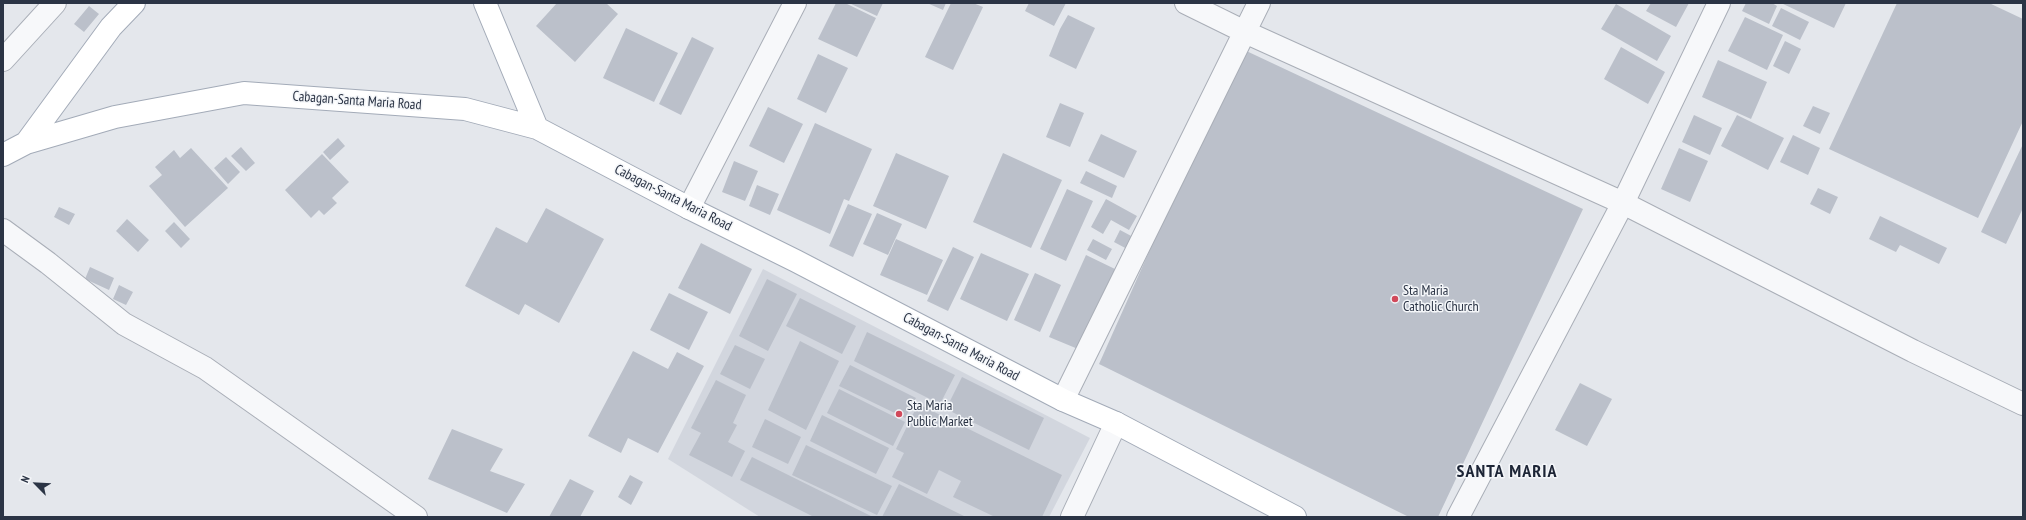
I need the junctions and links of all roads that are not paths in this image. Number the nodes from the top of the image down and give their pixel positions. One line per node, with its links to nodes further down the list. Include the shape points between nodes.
1 (55, 3): 9 (street)
2 (134, 3): 11 (main road, via 111,27)
3 (485, 3): 10 (main road)
4 (795, 3): 14 (street)
5 (1186, 3): 8 (street)
6 (1259, 3): 8 (street)
7 (1718, 3): 13 (street)
8 (1245, 32): 13 (street); 16 (street)
9 (3, 60)
10 (538, 128): 11 (main road, Cabagan-Santa Maria Road, via 465,110 244,93 115,117); 14 (main road, Cabagan-Santa Maria Road)
11 (26, 142): 12 (main road, Cabagan-Santa Maria Road)
12 (3, 155)
13 (1623, 203): 17 (street, via 1913,351); 22 (street)
14 (689, 208): 16 (main road, Cabagan-Santa Maria Road, via 796,260)
15 (3, 230): 19 (street, via 124,324 205,368)
16 (1063, 400): 18 (main road, Cabagan-Santa Maria Road)
17 (2023, 404)
18 (1116, 423): 20 (street); 21 (main road, Cabagan-Santa Maria Road)
19 (416, 517)
20 (1072, 517)
21 (1294, 517)
22 (1458, 517)

